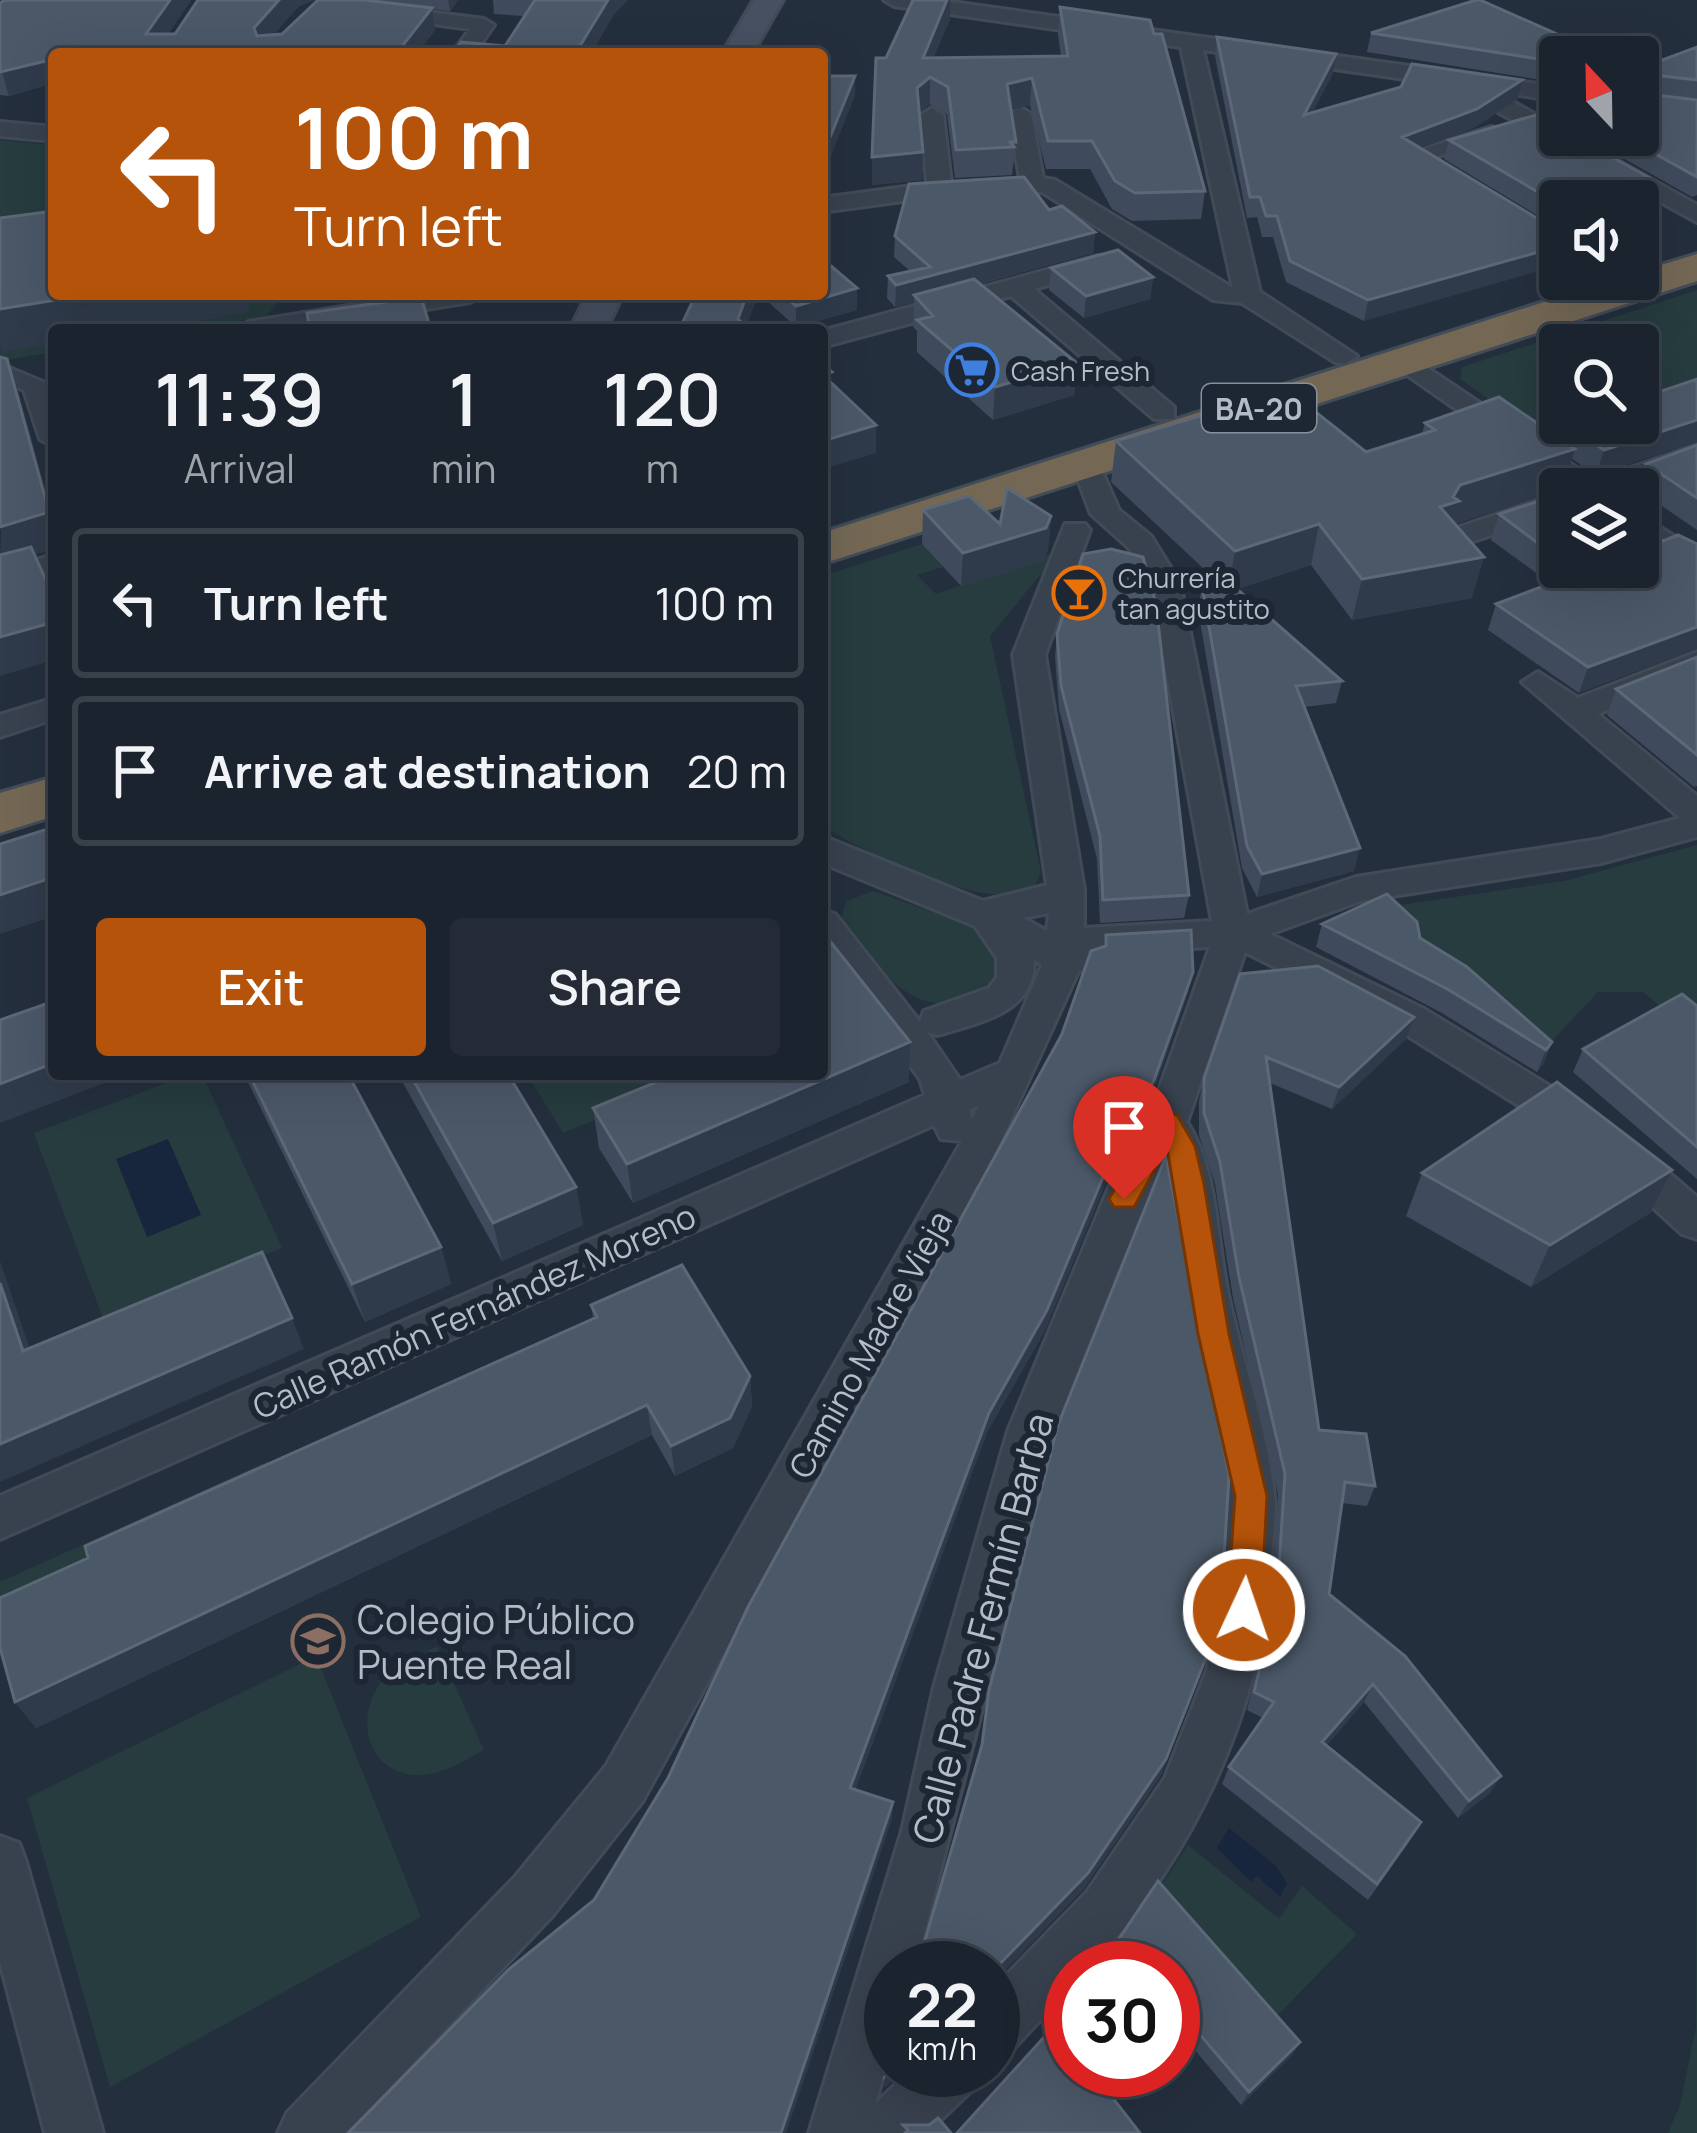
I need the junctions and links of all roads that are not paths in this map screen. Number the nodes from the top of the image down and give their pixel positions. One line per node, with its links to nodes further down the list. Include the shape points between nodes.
1 (739, 0): 7 (main road)
2 (769, 0): 8 (main road)
3 (894, 0): 5 (street)
4 (366, 11): 6 (street, via 484,25)
5 (1190, 40): 9 (street); 27 (street)
6 (467, 48)
7 (723, 48)
8 (741, 48)
9 (1456, 79): 10 (street); 13 (street)
10 (1539, 91)
11 (1020, 114): 16 (street)
12 (932, 115): 18 (street)
13 (1533, 122): 17 (street, via 1414,156); 20 (street)
14 (0, 129): 15 (street)
15 (48, 133)
16 (1033, 186): 18 (street); 22 (street, via 1046,185)
17 (1469, 189)
18 (940, 190): 19 (street)
19 (828, 204)
20 (1697, 215)
21 (1697, 244): 23 (highway)
22 (1149, 250): 25 (street); 27 (street, via 1222,296)
23 (1659, 256)
24 (1697, 267): 32 (highway, BA-20)
25 (1015, 286): 30 (street); 35 (street)
26 (1539, 294): 31 (highway, BA-20)
27 (1248, 296): 31 (street)
28 (433, 300): 29 (street)
29 (285, 324)
30 (828, 337)
31 (1344, 356): 35 (highway, BA-20)
32 (1405, 361): 38 (street); 41 (highway, BA-20)
33 (48, 363): 34 (street)
34 (0, 371): 36 (street, via 36,386)
35 (1164, 413): 43 (highway, BA-20)
36 (48, 421)
37 (1697, 453): 39 (street)
38 (1562, 468)
39 (1654, 468)
40 (980, 498): 41 (highway, BA-20); 41 (street); 47 (highway, BA-20)
41 (1072, 509): 66 (street, Camino Madre Vieja, via 1029,655); 70 (street, via 1140,542 1165,583)
42 (1539, 509): 45 (street)
43 (828, 520)
44 (1697, 531): 46 (street)
45 (1462, 536)
46 (1659, 545)
47 (828, 546)
48 (1659, 550): 49 (street)
49 (1697, 564)
50 (48, 566): 51 (street)
51 (0, 580)
52 (1697, 662): 55 (street)
53 (1538, 682): 55 (street)
54 (48, 710): 56 (street)
55 (1574, 712): 62 (street)
56 (0, 726): 57 (street)
57 (48, 726)
58 (48, 765): 59 (highway)
59 (0, 781)
60 (48, 798): 61 (highway)
61 (0, 813)
62 (1697, 814)
63 (1697, 825): 70 (street, via 1581,854 1356,889)
64 (828, 851): 65 (street)
65 (868, 873): 67 (street); 68 (street)
66 (1066, 889): 68 (street, via 1051,900); 71 (street, Camino Madre Vieja)
67 (828, 894)
68 (985, 914): 71 (street); 74 (street, via 1015,957 1016,980 1002,998)
69 (828, 930): 72 (street)
70 (1231, 939): 71 (street); 77 (street, Calle Padre Fermín Barba); 79 (street, via 1295,956 1503,1074 1630,1162)
71 (1062, 951): 73 (street, Camino Madre Vieja)
72 (886, 1003): 74 (street); 76 (street, via 938,1074)
73 (1045, 1007): 74 (street, via 974,1026); 75 (street, Camino Madre Vieja)
74 (938, 1021)
75 (1017, 1072): 76 (street, Calle Ramón Fernández Moreno); 78 (street, Camino Madre Vieja)
76 (948, 1103): 78 (street); 80 (street, Calle Ramón Fernández Moreno)
77 (1167, 1123): 82 (street, via 1190,1184 1251,1496 1244,1610 1232,1670 1184,1795 1106,1911); 86 (street, Calle Padre Fermín Barba, via 1137,1168 1031,1431 928,1831)
78 (968, 1171): 85 (street, Camino Madre Vieja, via 624,1784 534,1896)
79 (1697, 1222)
80 (0, 1519)
81 (0, 1862): 84 (street)
82 (1020, 2001)
83 (924, 2097): 87 (street)
84 (74, 2133)
85 (307, 2133)
86 (838, 2133)
87 (886, 2133)

